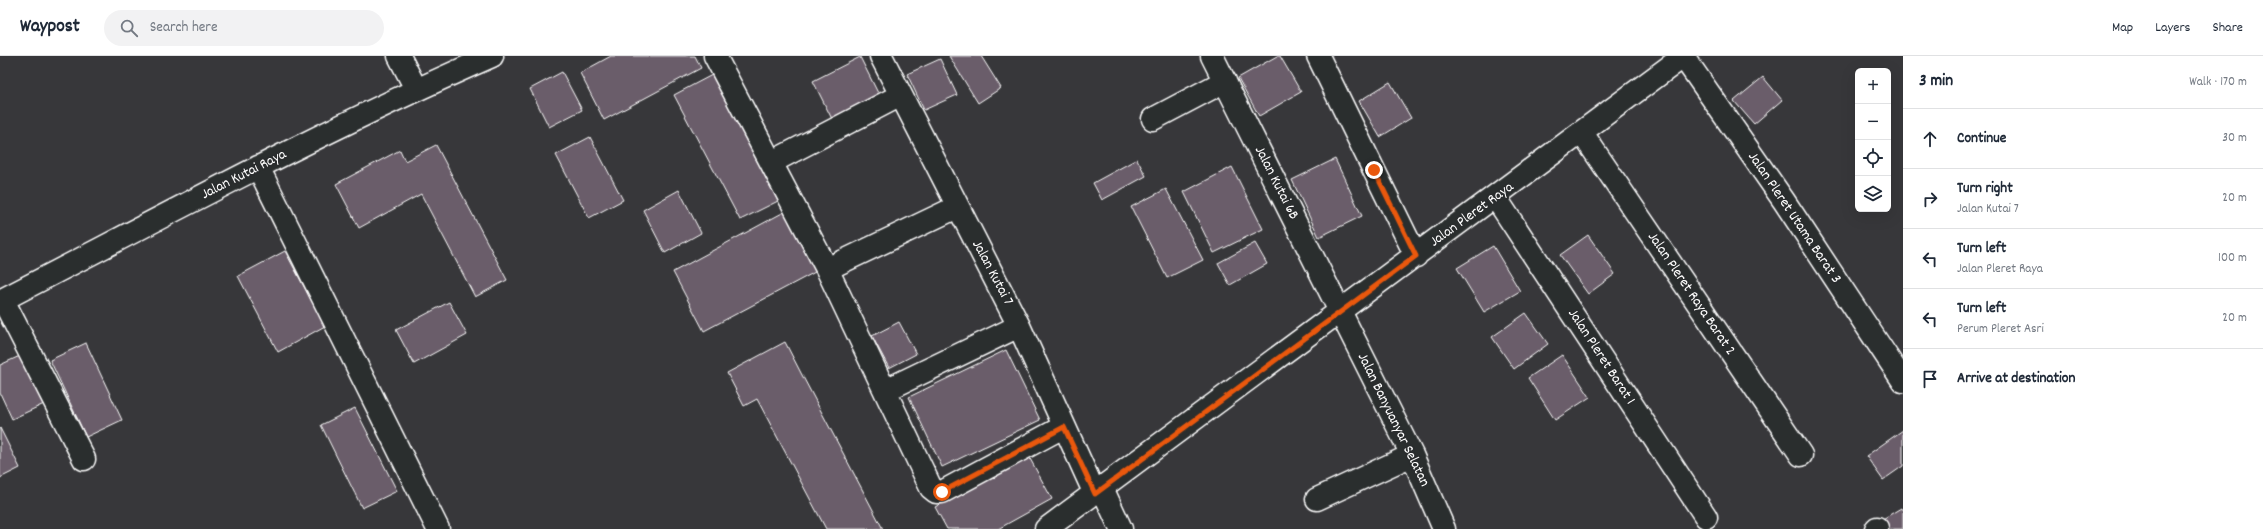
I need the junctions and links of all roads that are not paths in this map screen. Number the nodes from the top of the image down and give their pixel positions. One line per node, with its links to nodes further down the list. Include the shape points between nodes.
1 (398, 56): 9 (street)
2 (492, 56): 9 (street, Jalan Kutai Raya)
3 (715, 56): 13 (street)
4 (881, 56): 10 (street, Jalan Kutai 7)
5 (1212, 56): 8 (street, Jalan Kutai 6B)
6 (1318, 56): 17 (street)
7 (1684, 56): 12 (street, Jalan Pleret Raya); 22 (street, Jalan Pleret Utama Barat 3)
8 (1225, 81): 11 (street); 20 (street, Jalan Kutai 6B)
9 (416, 89): 14 (street, Jalan Kutai Raya)
10 (901, 95): 13 (street); 16 (street, Jalan Kutai 7)
11 (1153, 119)
12 (1582, 133): 15 (street, Jalan Pleret Raya); 26 (street, Jalan Pleret Raya Barat 2)
13 (772, 162): 18 (street)
14 (258, 167): 19 (street, Jalan Kutai Raya); 31 (street)
15 (1496, 198): 17 (street, Jalan Pleret Raya); 30 (street, Jalan Pleret Barat 1)
16 (957, 207): 18 (street); 21 (street, Jalan Kutai 7)
17 (1416, 256): 20 (street, Jalan Pleret Raya)
18 (827, 269): 23 (street)
19 (2, 300): 27 (street)
20 (1341, 311): 25 (street, Jalan Banyuanyar Selatan); 28 (street, Jalan Pleret Raya)
21 (1019, 326): 23 (street); 24 (street, Jalan Kutai 7)
22 (1902, 379)
23 (886, 390): 24 (street, via 931,488 936,492 942,492)
24 (1064, 427): 28 (street, Jalan Kutai 7)
25 (1412, 455): 29 (street); 34 (street, Jalan Banyuanyar Selatan)
26 (1801, 455)
27 (84, 458)
28 (1098, 491): 32 (street, Jalan Pleret Raya); 33 (street, Jalan Kutai 7)
29 (1317, 499)
30 (1706, 517)
31 (438, 529)
32 (1046, 529)
33 (1121, 529)
34 (1444, 529)

